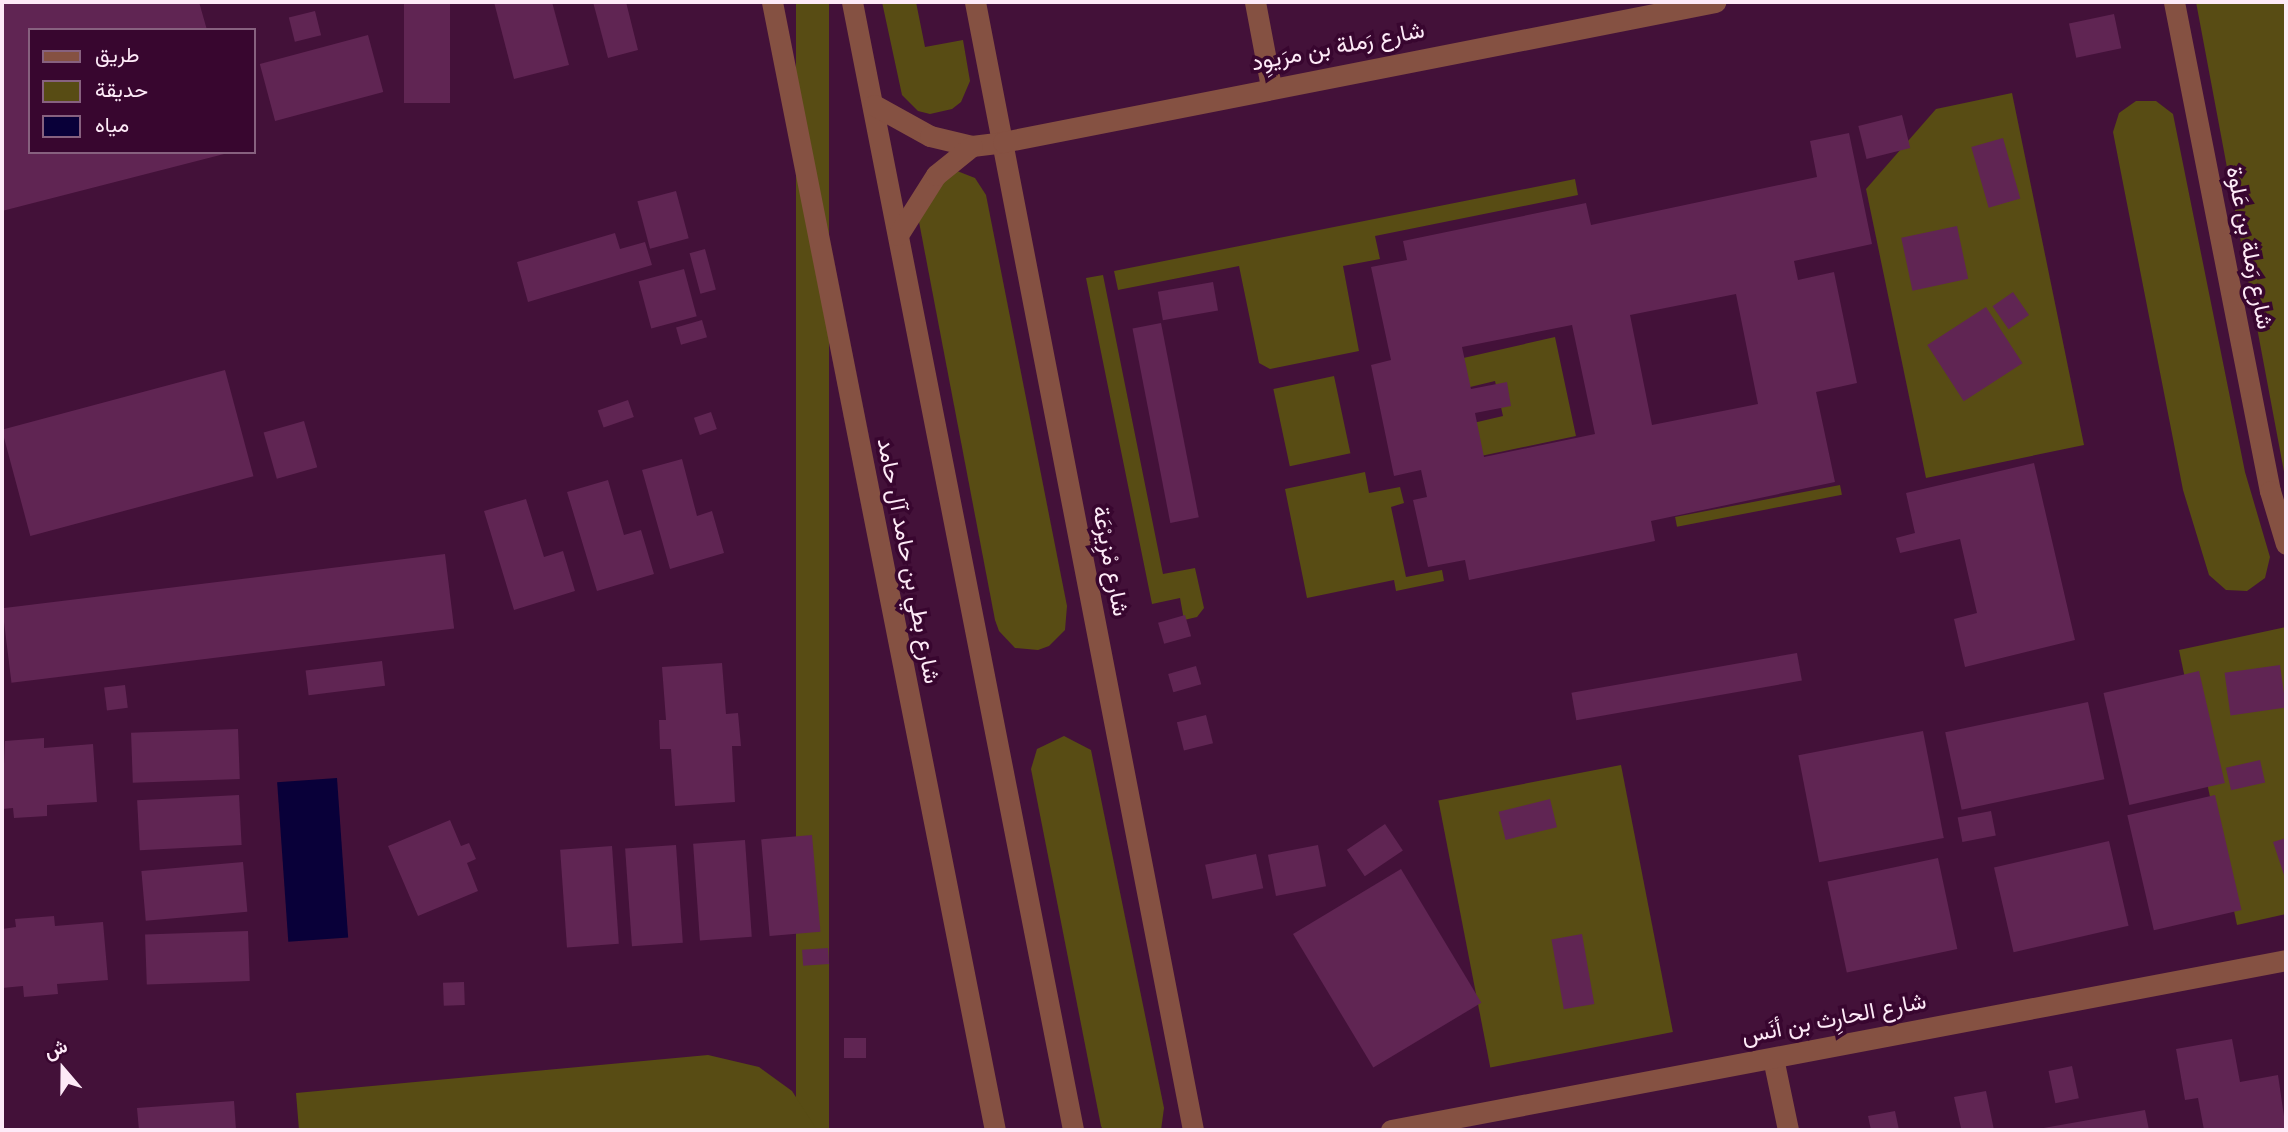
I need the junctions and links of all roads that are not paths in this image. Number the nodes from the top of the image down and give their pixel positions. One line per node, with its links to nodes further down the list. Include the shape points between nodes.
1 (772, 2): 15 (street, شارع بطي بن حامد آل حامد)
2 (852, 2): 8 (street)
3 (975, 2): 9 (street, شارع مْزِيرْعَة)
4 (1255, 2): 7 (street)
5 (1715, 2): 7 (street, شارع رَملة بن مرَيوِد)
6 (2175, 2): 12 (street, شارع رَملة بن عَلوة, via 2270,491)
7 (1270, 87): 9 (street, شارع رَملة بن مرَيوِد)
8 (874, 105): 10 (street, شارع رَملة بن مرَيوِد, via 911,128); 11 (street)
9 (1003, 142): 10 (street, شارع رَملة بن مرَيوِد); 17 (street, شارع مْزِيرْعَة)
10 (972, 146): 11 (street, via 928,184)
11 (898, 235): 16 (street)
12 (2286, 544)
13 (2286, 960): 14 (street, شارع الحارِث بن أنَس)
14 (1773, 1058): 18 (street, شارع الحارِث بن أنَس); 19 (street)
15 (995, 1130)
16 (1073, 1130)
17 (1193, 1130)
18 (1391, 1130)
19 (1788, 1130)

